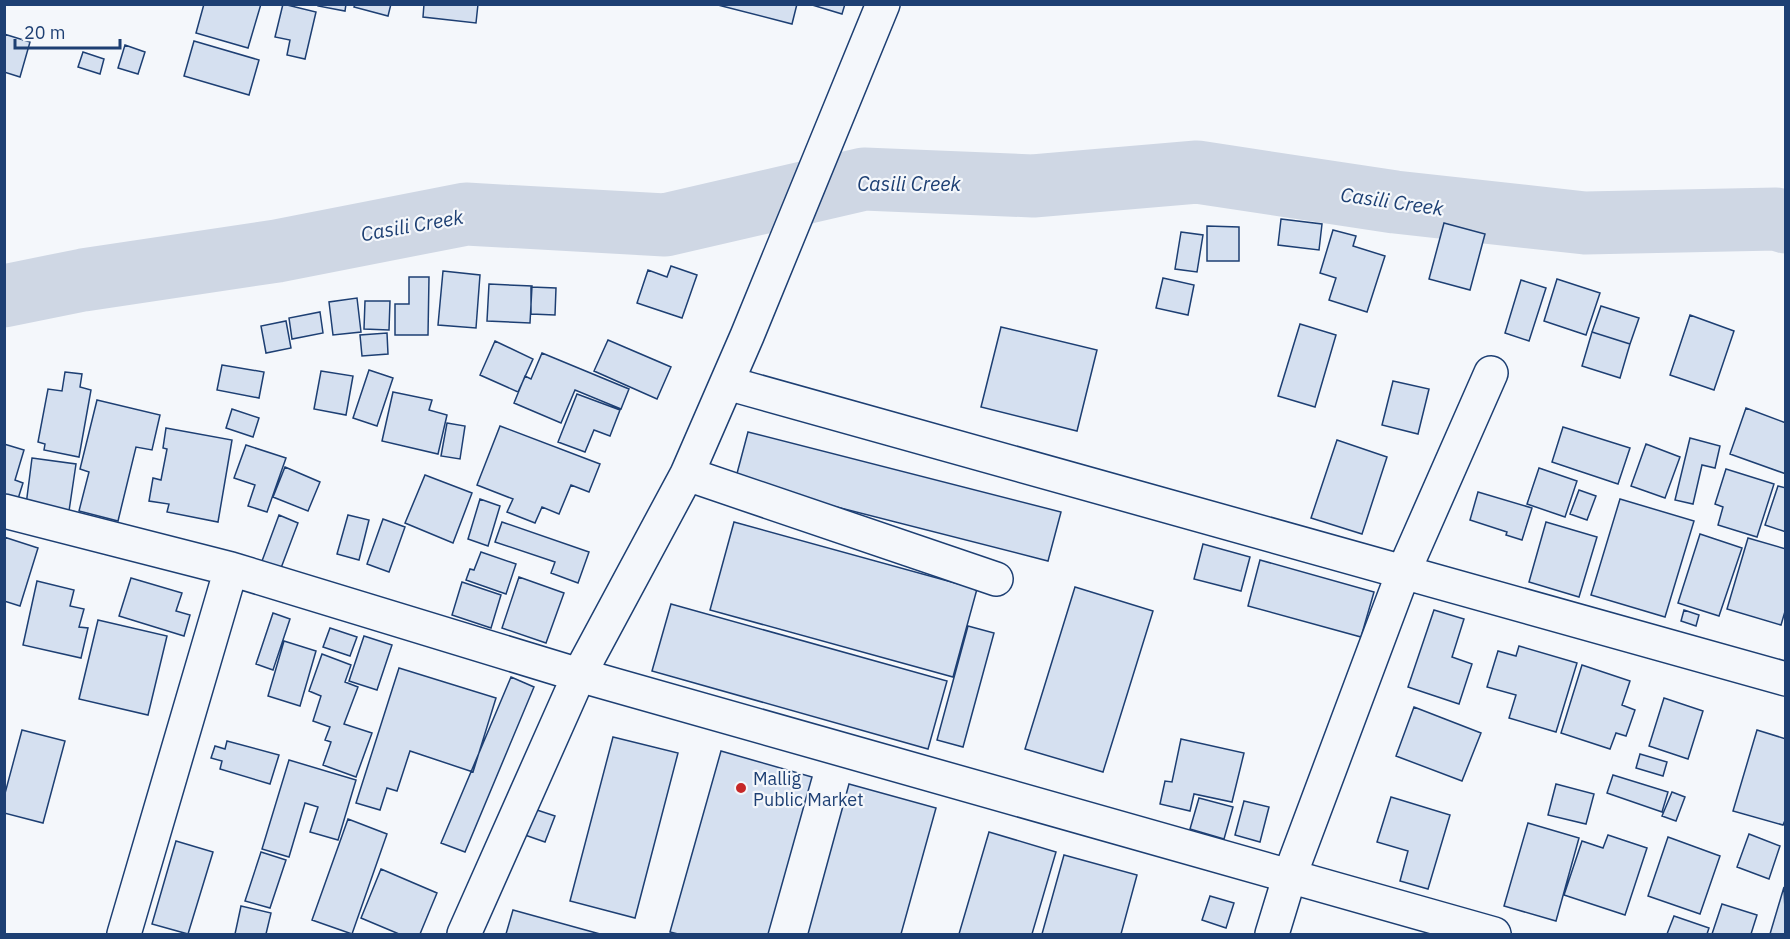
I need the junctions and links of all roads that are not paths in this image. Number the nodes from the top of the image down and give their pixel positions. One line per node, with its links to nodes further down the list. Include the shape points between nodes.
1 (883, 4): 3 (street)
2 (1491, 373): 7 (street)
3 (727, 383): 4 (street); 7 (street)
4 (687, 474): 8 (street); 9 (street)
5 (4, 511): 6 (street)
6 (231, 569): 9 (street); 12 (street)
7 (1403, 573): 10 (street); 11 (street)
8 (996, 579)
9 (579, 675): 11 (street); 13 (street)
10 (1785, 679)
11 (1290, 875): 14 (street); 15 (street)
12 (124, 934)
13 (464, 934)
14 (1272, 934)
15 (1494, 934)

